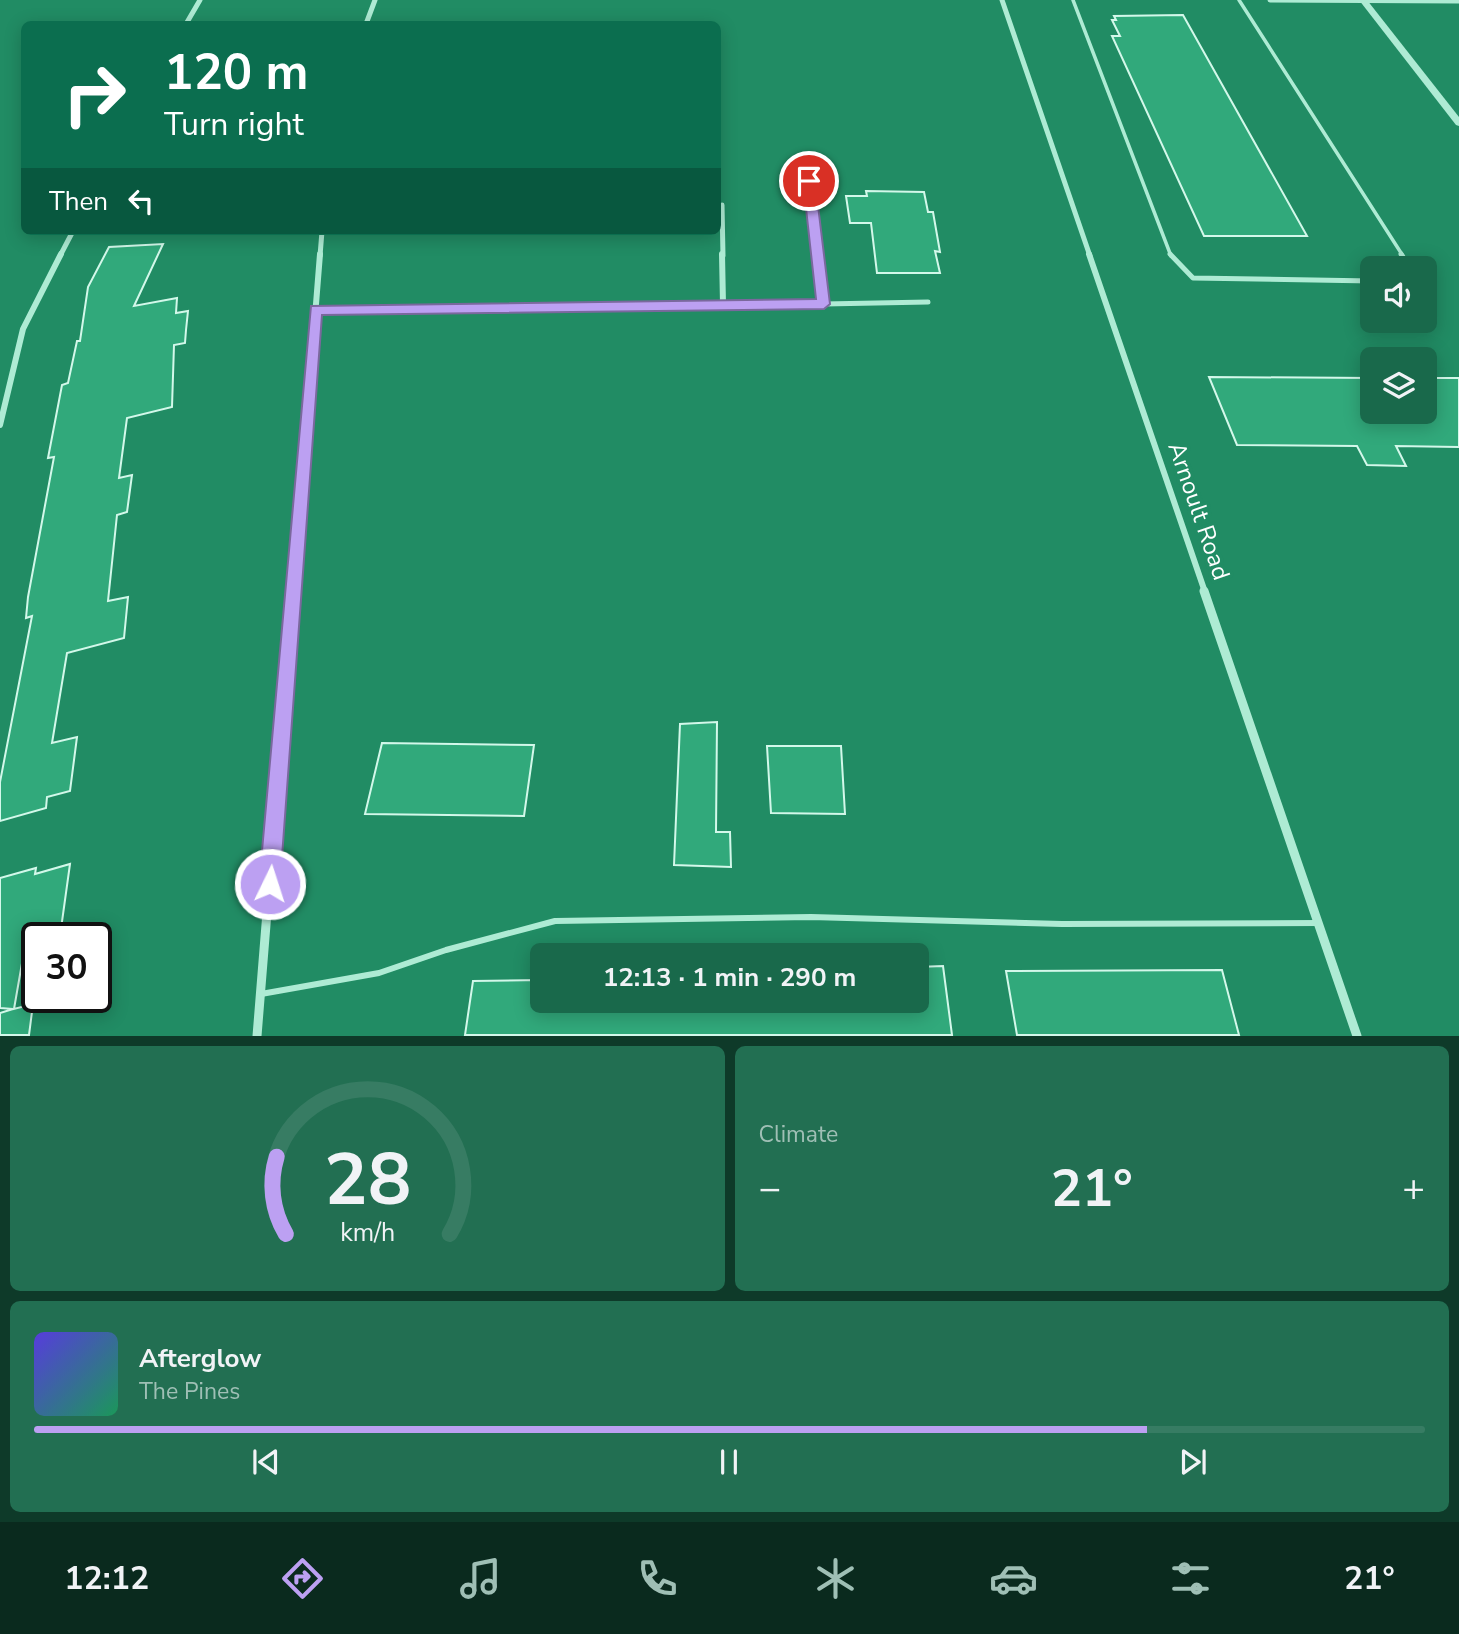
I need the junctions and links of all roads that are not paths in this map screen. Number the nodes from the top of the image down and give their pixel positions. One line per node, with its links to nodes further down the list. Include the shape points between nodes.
1 (200, 0): 9 (street)
2 (375, 0): 10 (street)
3 (1002, 0): 23 (street, Arnoult Road)
4 (1073, 0): 17 (lane, via 1170,255 1193,278)
5 (1239, 0): 16 (lane)
6 (1270, 0): 7 (street)
7 (1363, 1): 8 (street); 11 (street)
8 (1459, 1)
9 (188, 21)
10 (367, 21)
11 (1459, 123)
12 (809, 181): 20 (lane)
13 (722, 205): 19 (street)
14 (71, 235): 22 (street, via 23,329)
15 (321, 235): 21 (street)
16 (1403, 256)
17 (1360, 281)
18 (928, 302): 20 (lane)
19 (723, 304): 20 (lane); 21 (street)
20 (824, 304)
21 (315, 310): 24 (street)
22 (0, 425)
23 (1319, 923): 24 (lane, via 1062,924 811,917 555,921 379,973); 26 (street, Arnoult Road)
24 (261, 994): 25 (street)
25 (257, 1035)
26 (1357, 1035)

